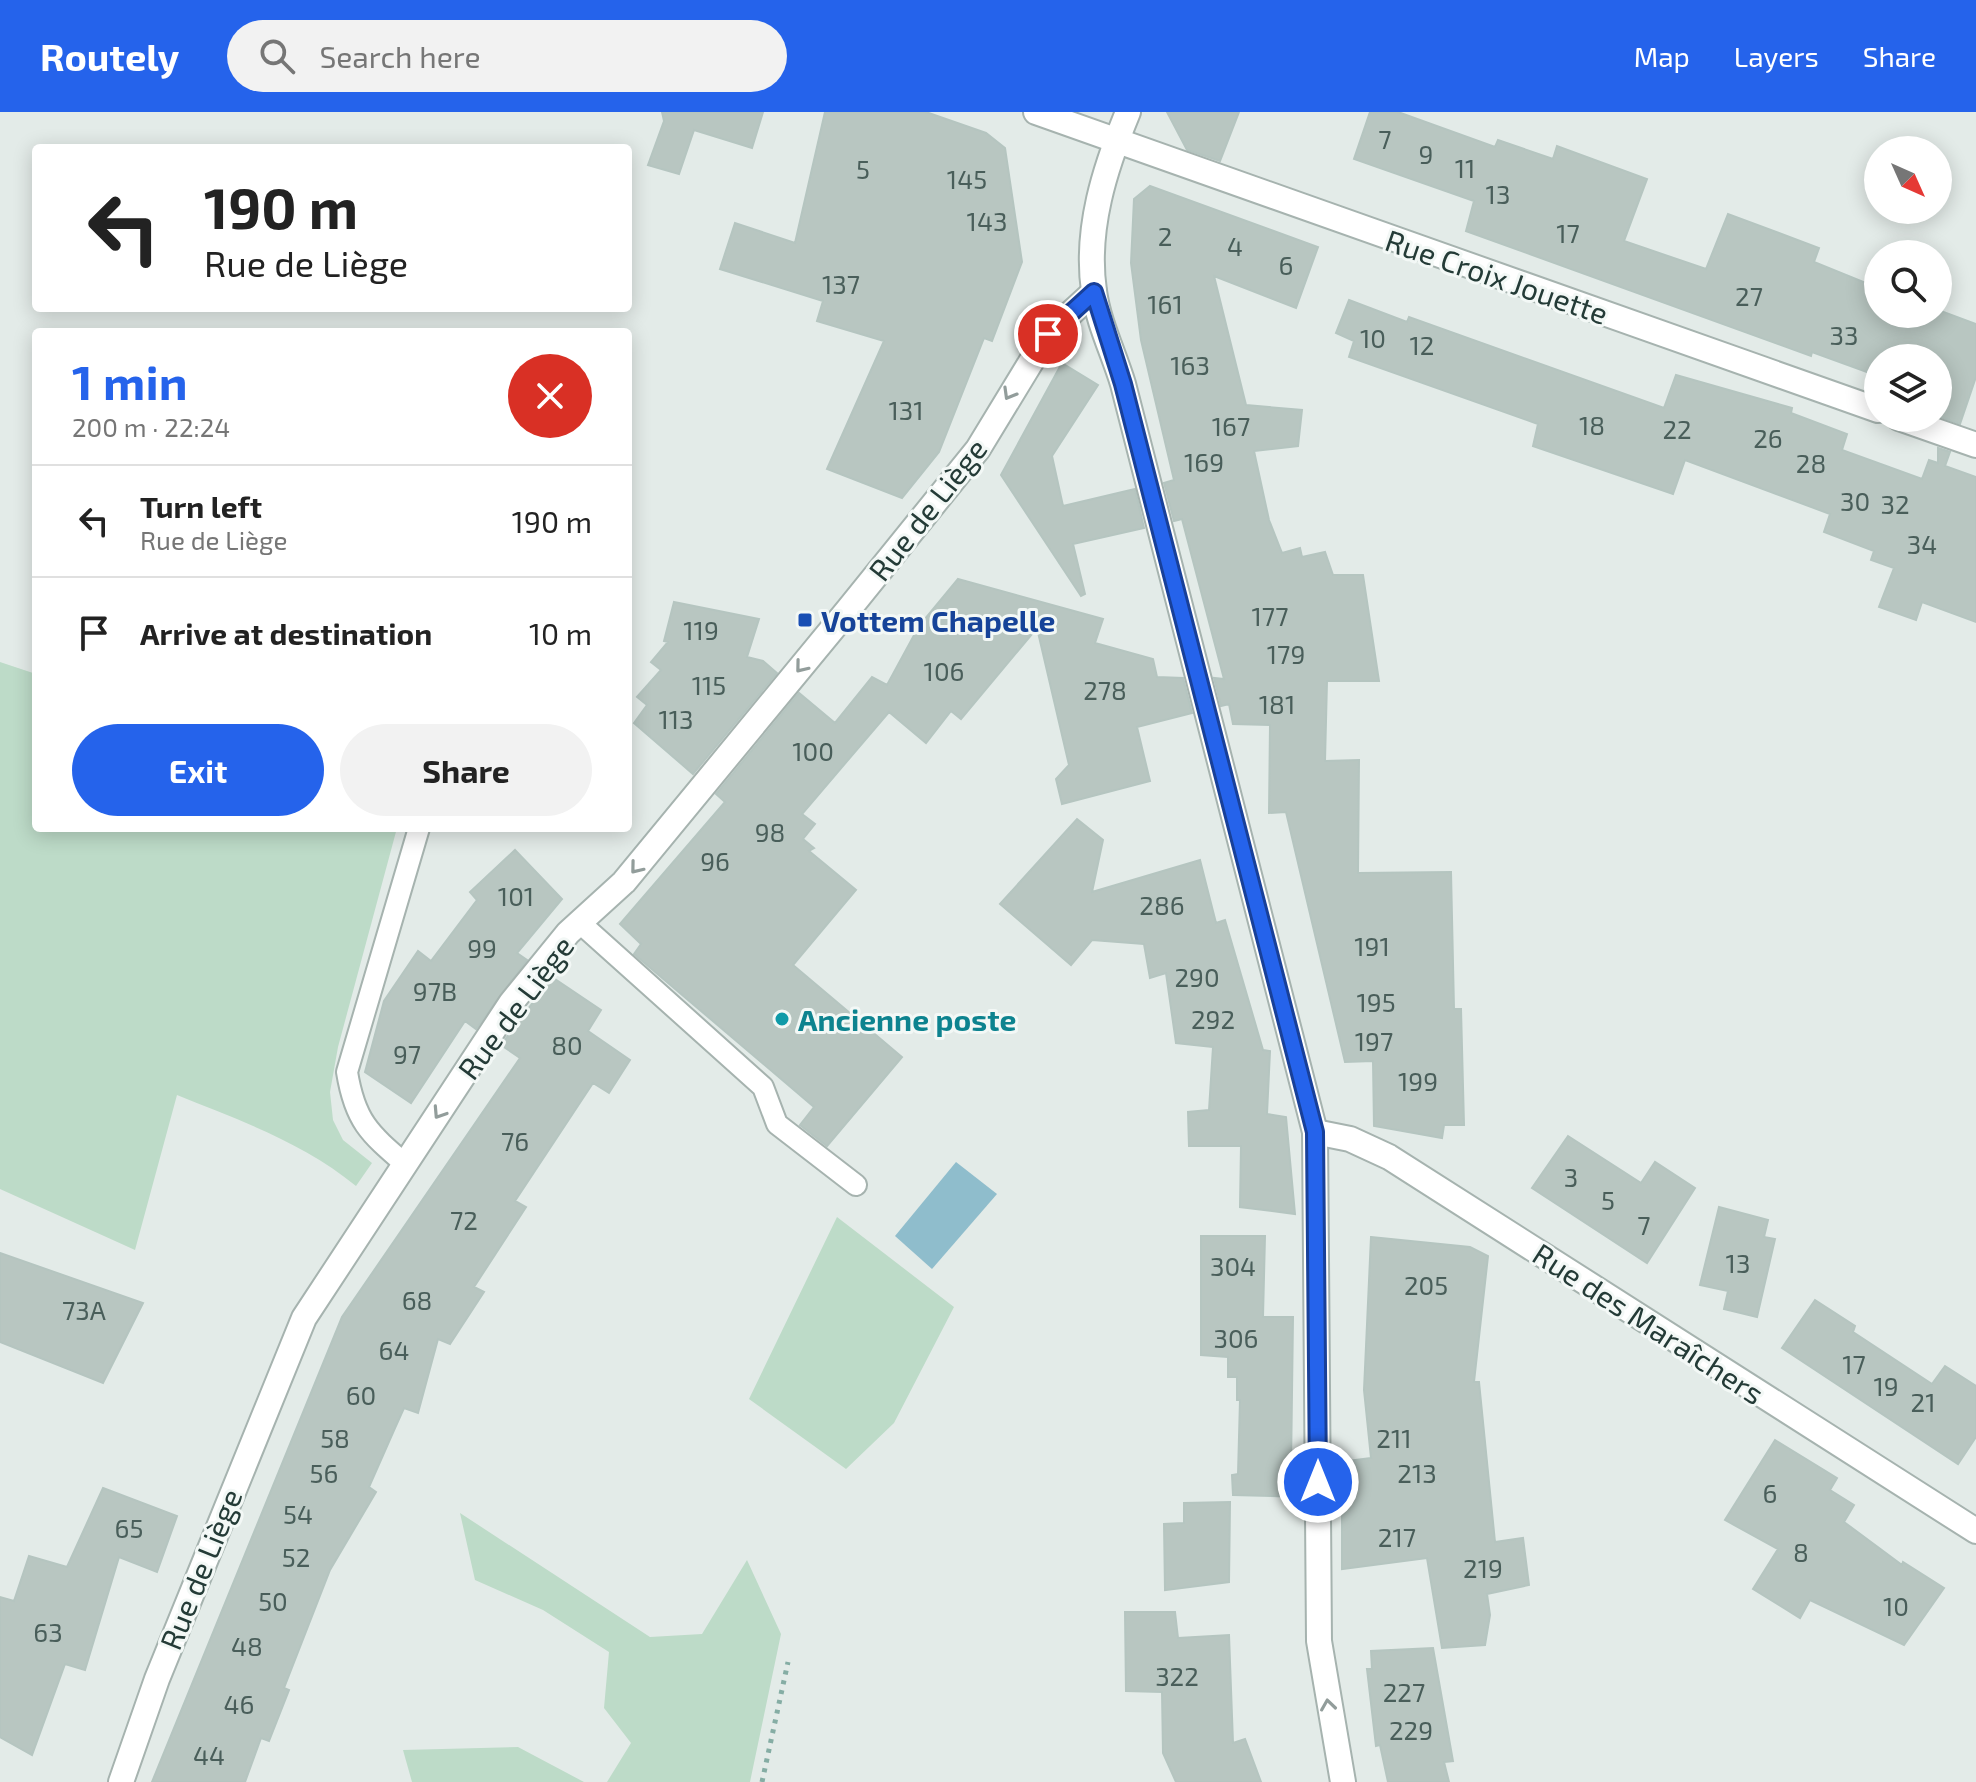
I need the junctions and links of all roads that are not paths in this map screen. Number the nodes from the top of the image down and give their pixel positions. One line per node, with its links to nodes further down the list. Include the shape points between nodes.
1 (1036, 112): 3 (street, Rue Croix Jouette)
2 (1128, 112): 3 (street)
3 (1115, 142): 4 (street, via 1098,197); 5 (street, Rue Croix Jouette)
4 (1094, 292): 9 (street, Rue de Liège, one-way to 9, via 1048,334 978,449 838,622 624,882); 10 (street, via 1123,384)
5 (1864, 405)
6 (1939, 432): 7 (street)
7 (1976, 445)
8 (418, 832): 11 (lane, via 347,1072 352,1105 373,1137)
9 (579, 922): 11 (street, Rue de Liège, one-way to 11, via 511,1003); 12 (lane, via 763,1087 777,1124)
10 (1315, 1132): 13 (street, Rue des Maraîchers, via 1350,1139 1389,1157); 15 (street, one-way to 10, via 1319,1641)
11 (405, 1164): 14 (street, Rue de Liège, via 304,1318 180,1621)
12 (856, 1185)
13 (1976, 1531)
14 (121, 1782)
15 (1343, 1782)

